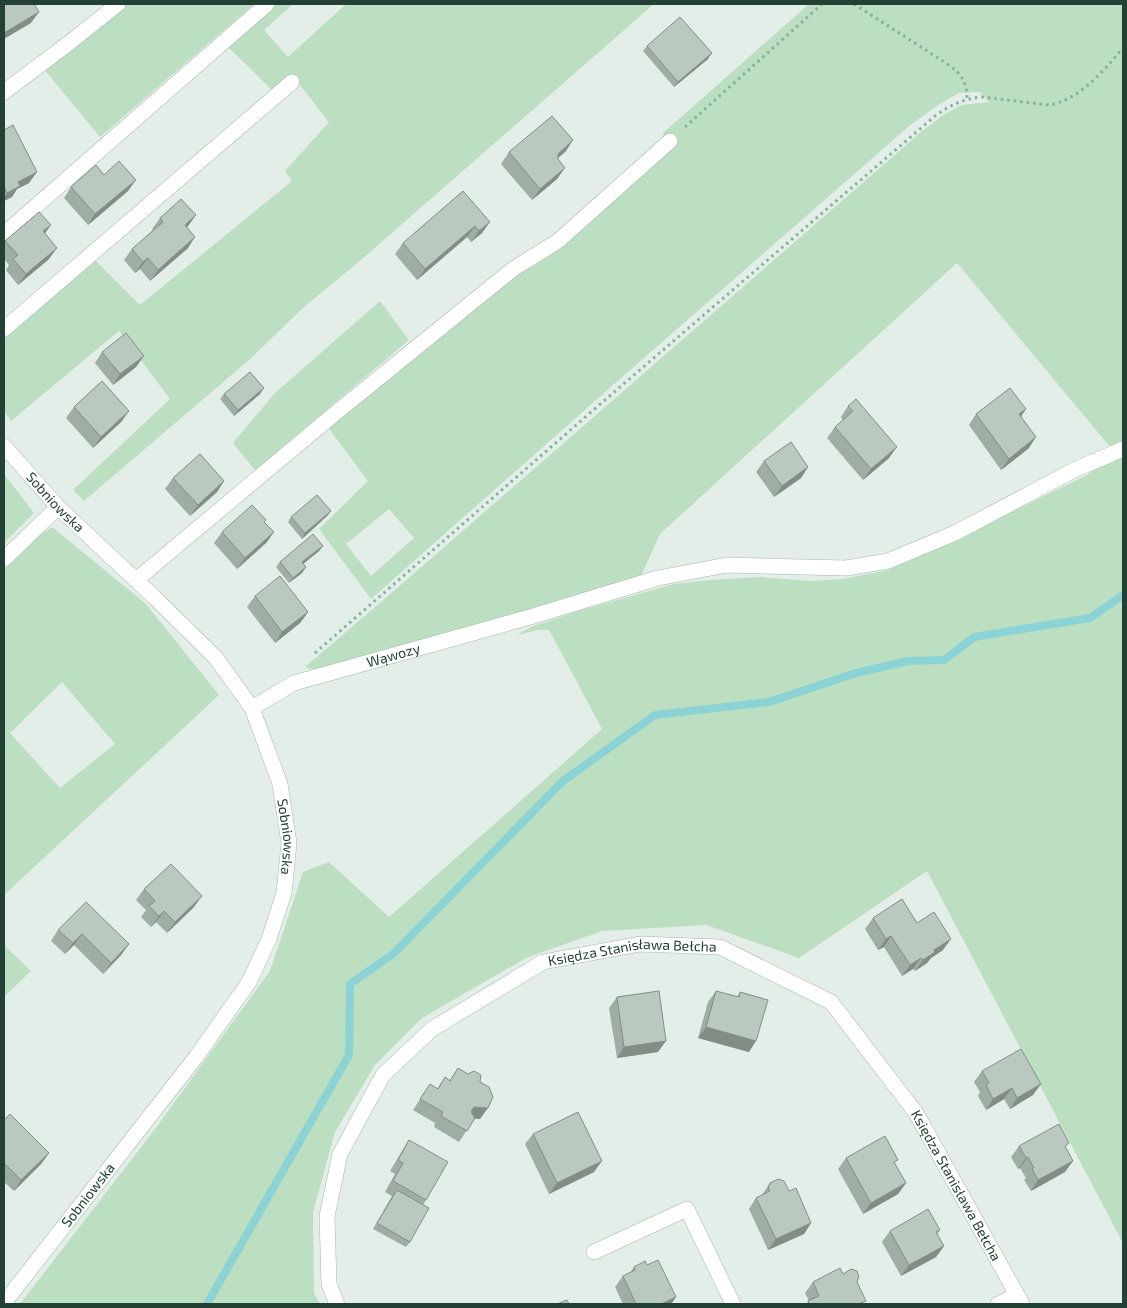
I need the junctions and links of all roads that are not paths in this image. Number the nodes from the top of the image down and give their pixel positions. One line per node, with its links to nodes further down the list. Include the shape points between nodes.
1 (118, 4): 4 (street)
2 (267, 4): 6 (street)
3 (292, 82): 7 (street)
4 (4, 92)
5 (670, 141): 12 (street, via 558,241 513,269)
6 (4, 234)
7 (4, 329)
8 (4, 446): 10 (street, Sobniowska)
9 (1123, 449): 13 (street, Wąwozy, via 1074,470 956,533 888,561 846,568 727,565 658,578 294,683)
10 (58, 507): 11 (street); 12 (street, Sobniowska)
11 (4, 559)
12 (136, 580): 13 (street, Sobniowska, via 216,658)
13 (252, 708): 16 (street, Sobniowska, via 280,784 289,843 284,893 269,939 249,982 196,1057)
14 (594, 1252): 18 (street, via 688,1209)
15 (1019, 1300): 17 (street, Księdza Stanisława Bełcha, via 916,1113 831,1002 720,946 640,944 543,962 432,1029 383,1075 340,1154 328,1216 329,1284); 19 (street, Księdza Stanisława Bełcha)
16 (4, 1303)
17 (337, 1304)
18 (733, 1304)
19 (998, 1304)

